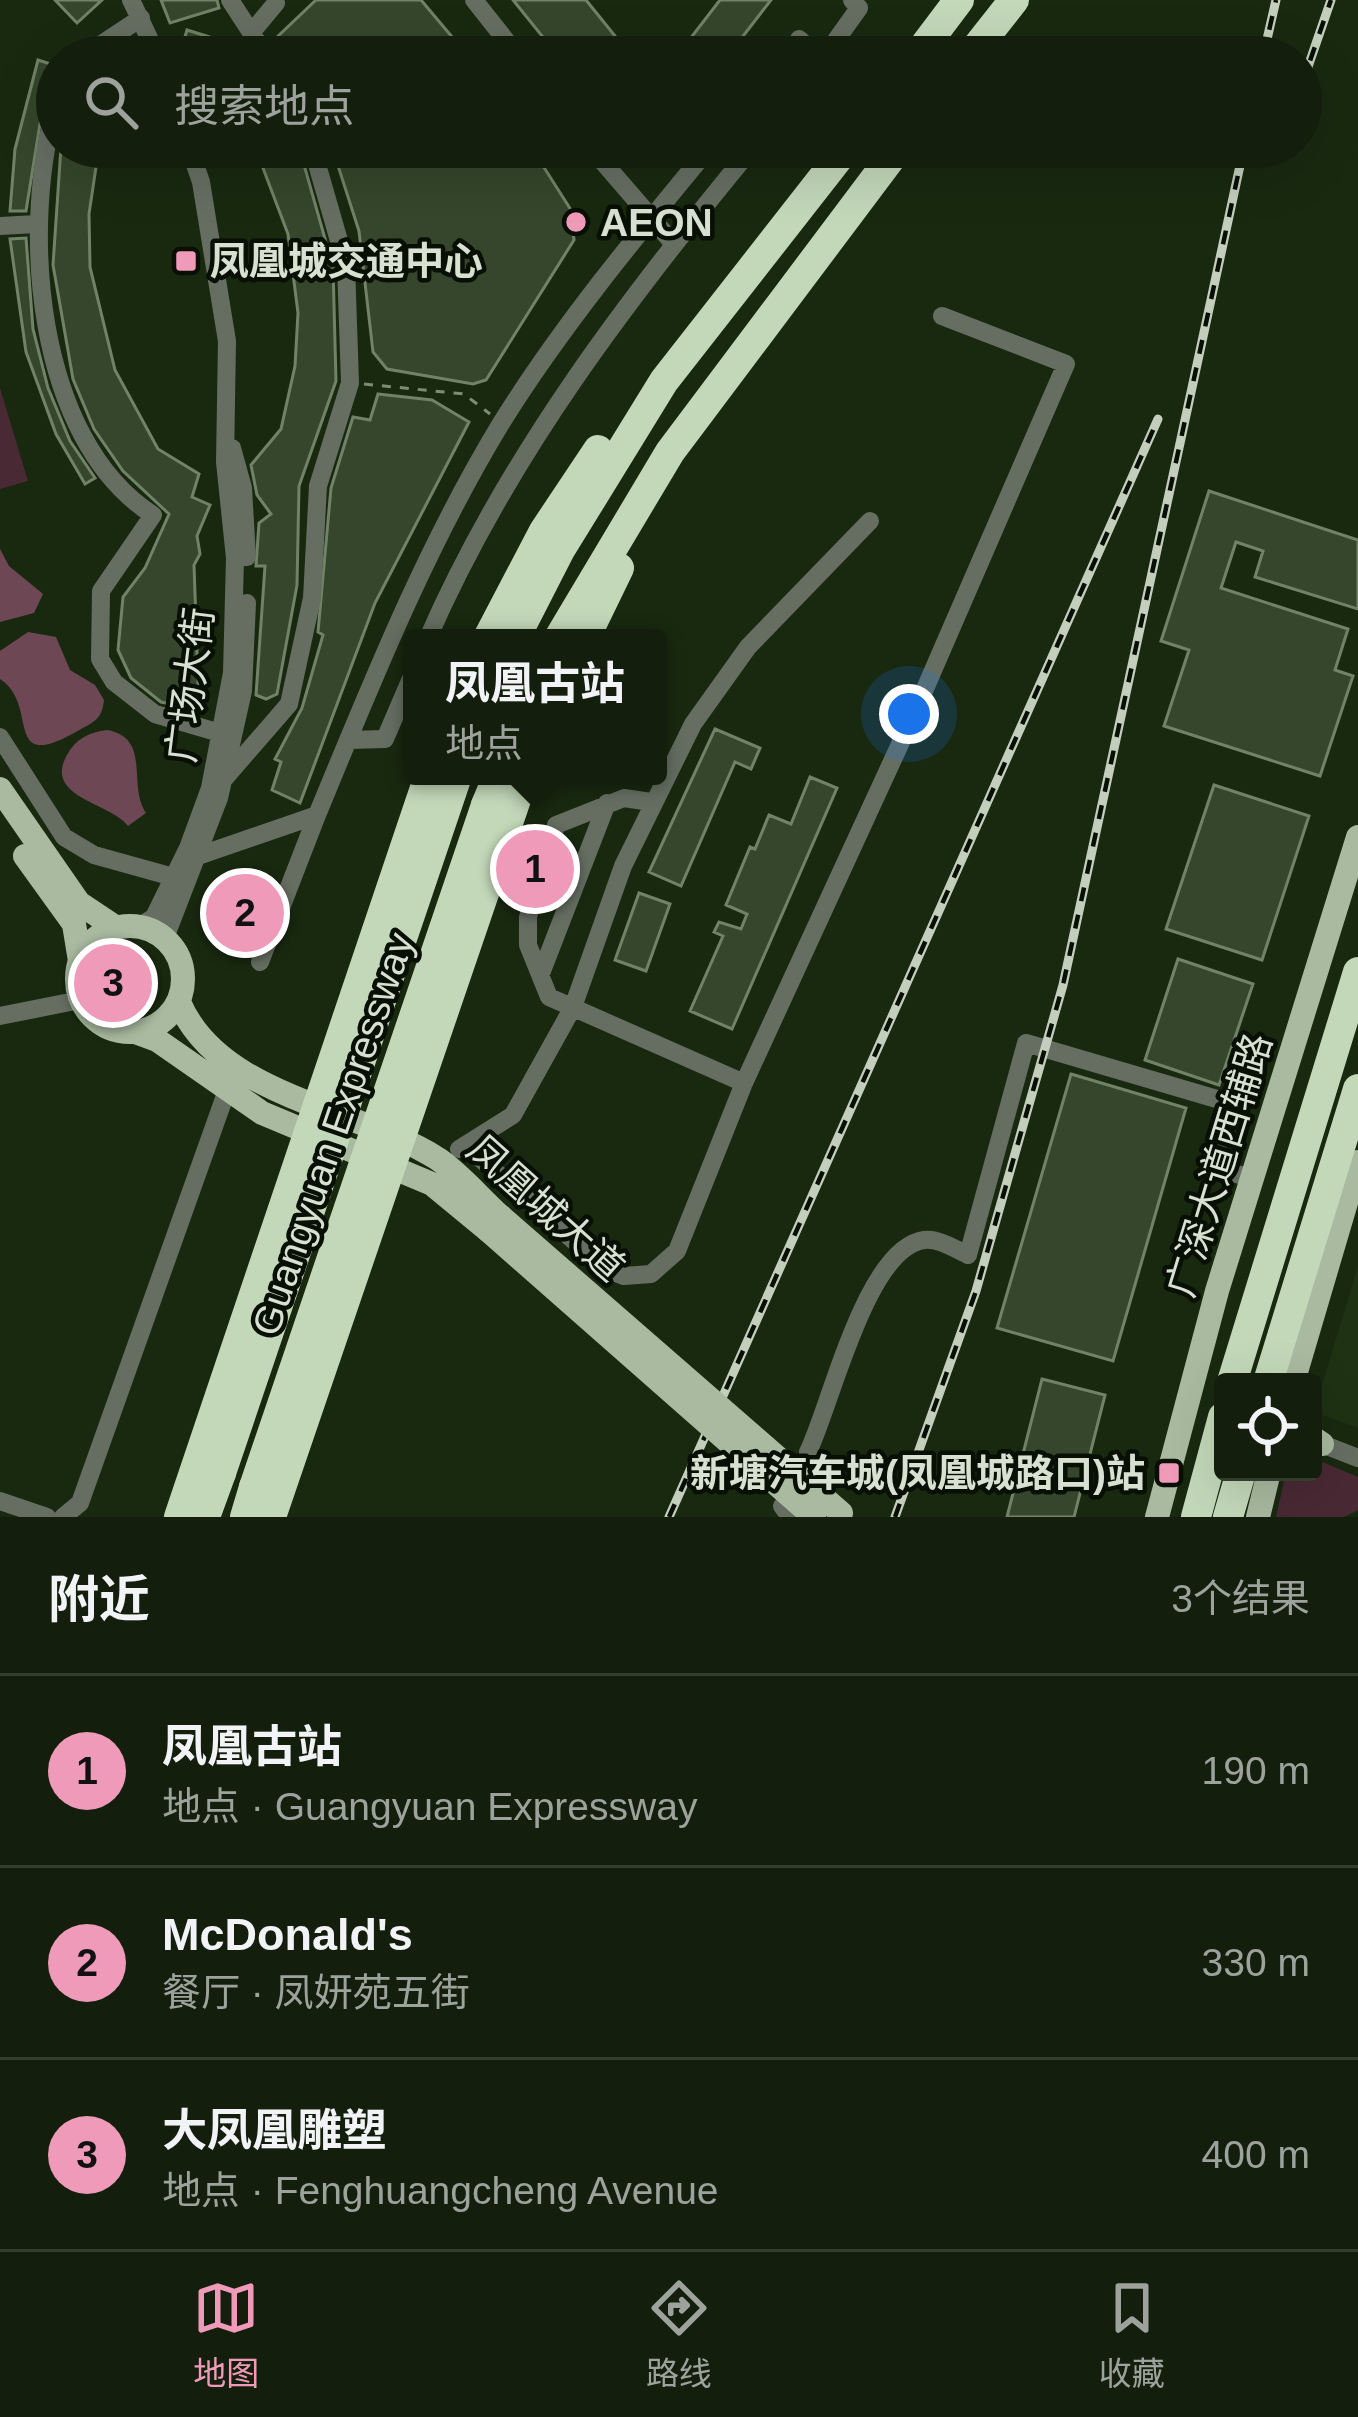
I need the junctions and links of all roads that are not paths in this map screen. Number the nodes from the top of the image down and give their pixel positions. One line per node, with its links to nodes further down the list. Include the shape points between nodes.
1 (230, 0): 8 (street)
2 (474, 0): 11 (street)
3 (852, 0): 12 (street, via 859,8)
4 (958, 0): 13 (highway)
5 (1014, 0): 14 (highway)
6 (274, 1): 8 (street)
7 (136, 9): 9 (street)
8 (251, 33): 10 (street)
9 (106, 36)
10 (253, 36)
11 (502, 36)
12 (838, 36)
13 (931, 36)
14 (986, 36)
15 (42, 168): 24 (street)
16 (196, 168): 29 (street, 广场大街, via 226,341)
17 (317, 168): 42 (street, via 346,265 350,383 318,486 312,598 289,704)
18 (607, 168): 23 (street)
19 (693, 168): 23 (street)
20 (736, 168): 26 (street)
21 (831, 168): 28 (highway)
22 (883, 168): 30 (highway)
23 (649, 221): 26 (street); 40 (street, via 502,423 420,574)
24 (36, 224): 25 (street); 38 (street, via 39,288 63,383 119,488 153,515 101,591 100,659 114,682 154,714)
25 (0, 226)
26 (673, 243): 32 (street, via 534,440)
27 (942, 316): 67 (street, via 1066,364)
28 (664, 381): 33 (highway, via 590,459); 34 (highway)
29 (228, 433): 38 (street, 广场大街, via 236,616); 42 (street, 广场大街, via 243,488 248,635)
30 (670, 452): 35 (highway); 36 (highway)
31 (870, 521): 41 (street, via 748,647)
32 (432, 629)
33 (493, 629)
34 (520, 629)
35 (564, 629)
36 (590, 629)
37 (403, 697): 40 (street, via 385,739)
38 (220, 733): 55 (street, 广场大街)
39 (0, 737): 55 (street, via 64,837 94,855)
40 (348, 740): 51 (street)
41 (667, 772)
42 (224, 779): 54 (street, 广场大街)
43 (426, 785): 70 (highway)
44 (454, 785): 91 (highway, Guangyuan Expressway, bridge)
45 (521, 785): 72 (highway)
46 (660, 785): 49 (street)
47 (0, 789): 56 (main road, via 79,903)
48 (492, 790): 92 (highway, Guangyuan Expressway, bridge)
49 (651, 802): 50 (street); 64 (street)
50 (607, 803): 60 (street); 60 (street, via 556,825 528,917 528,945)
51 (316, 815): 54 (street); 59 (street, via 278,888)
52 (0, 819): 58 (main road, via 74,925)
53 (1358, 836): 75 (main road, 广深大道西辅路)
54 (198, 856): 55 (street, 广场大街)
55 (180, 879): 56 (street, 广场大街, via 154,917); 57 (street)
56 (127, 927): 57 (main road); 58 (main road, via 99,935)
57 (165, 938): 63 (main road, via 182,968)
58 (80, 961): 62 (main road)
59 (260, 962)
60 (542, 971): 64 (street, via 549,997)
61 (1358, 972): 77 (highway)
62 (80, 1000): 65 (street); 66 (main road, via 104,1027)
63 (179, 1002): 66 (main road); 70 (main road, 凤凰城大道, via 231,1062)
64 (572, 1007): 67 (street); 71 (street, via 513,1115)
65 (0, 1016)
66 (138, 1033): 69 (main road, 凤凰城大道)
67 (744, 1083): 71 (street, via 677,1251 643,1276 606,1269)
68 (1358, 1089): 78 (highway)
69 (226, 1093): 70 (main road, 凤凰城大道); 89 (street, via 80,1503)
70 (314, 1120): 72 (main road, 凤凰城大道); 90 (highway)
71 (465, 1145): 73 (street)
72 (396, 1153): 73 (main road, 凤凰城大道); 76 (main road, 凤凰城大道); 93 (highway)
73 (439, 1160): 76 (main road, 凤凰城大道)
74 (1358, 1162): 79 (main road)
75 (1252, 1178): 82 (street, via 1213,1168 1227,1102 1026,1043 968,1255 930,1239 912,1243 892,1264 860,1309); 95 (main road, 广深大道西辅路)
76 (494, 1224): 87 (main road, 凤凰城大道, bridge); 94 (main road, 凤凰城大道, bridge)
77 (1235, 1373)
78 (1271, 1373)
79 (1296, 1373)
80 (1322, 1444): 83 (street)
81 (1214, 1451): 96 (highway)
82 (808, 1452)
83 (1358, 1458)
84 (1238, 1481): 97 (highway)
85 (1267, 1481): 98 (main road)
86 (0, 1501): 88 (street)
87 (844, 1515)
88 (47, 1517)
89 (63, 1517)
90 (179, 1517)
91 (205, 1517)
92 (244, 1517)
93 (272, 1517)
94 (814, 1517)
95 (1157, 1517)
96 (1196, 1517)
97 (1228, 1517)
98 (1258, 1517)

